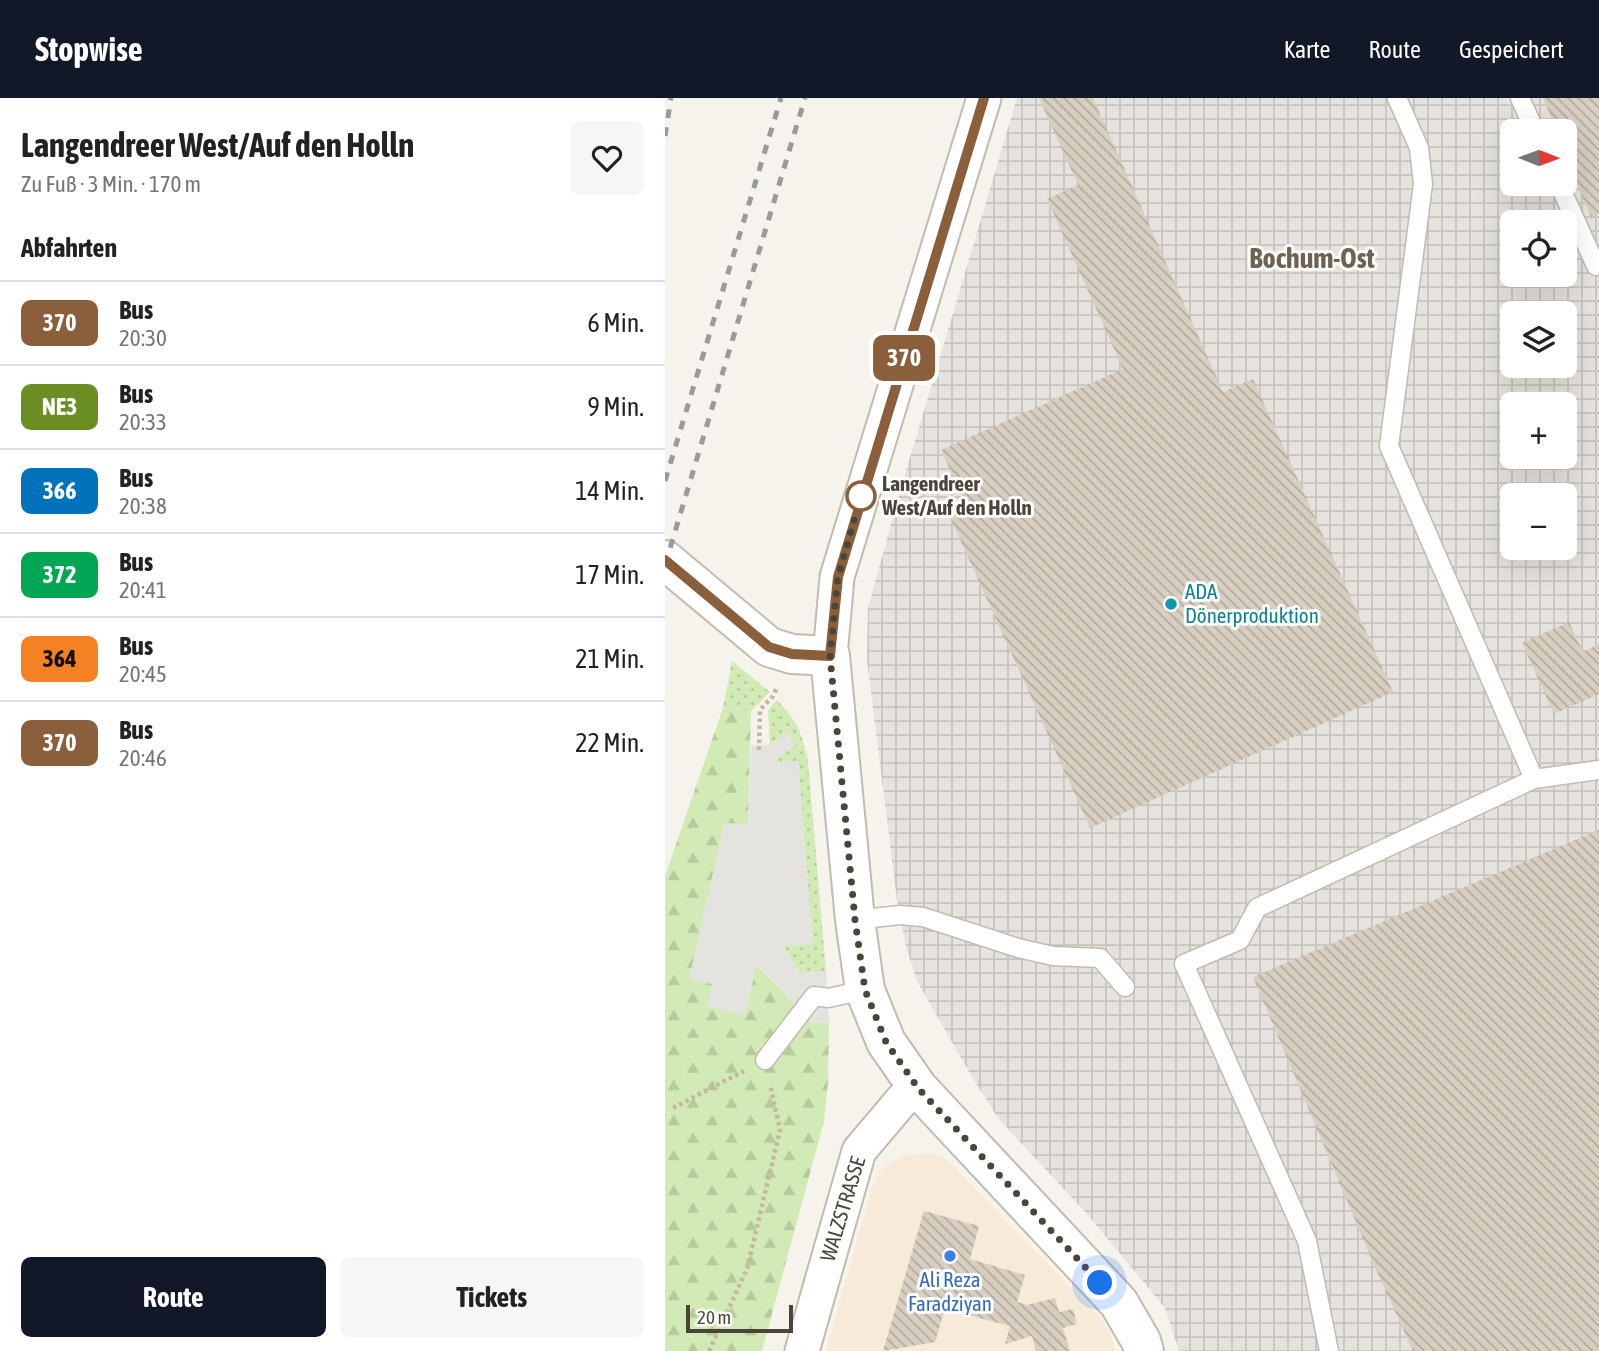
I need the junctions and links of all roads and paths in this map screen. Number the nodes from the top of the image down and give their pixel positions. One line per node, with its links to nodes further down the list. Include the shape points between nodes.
1 (984, 98): 8 (street, via 838,577)
2 (1397, 98): 12 (lane, via 1419,148 1423,184 1389,446)
3 (1520, 98): 4 (lane)
4 (1530, 119)
5 (1564, 196): 6 (lane)
6 (1599, 265)
7 (665, 561): 8 (street, via 769,647 792,654)
8 (830, 656): 13 (street)
9 (773, 696): 10 (path, via 760,710)
10 (759, 750)
11 (1599, 770): 12 (lane)
12 (1534, 779): 22 (lane, via 1257,908 1240,940 1184,964 1307,1241)
13 (855, 920): 14 (lane, via 923,917 1053,956 1100,958); 15 (street)
14 (1125, 987)
15 (865, 990): 16 (lane, via 828,998 814,996); 17 (street, via 886,1042)
16 (765, 1060): 18 (path); 19 (path, via 780,1130 747,1269)
17 (918, 1088): 20 (street, WALZSTRASSE, via 859,1151); 21 (street, via 1119,1303)
18 (673, 1108)
19 (709, 1351)
20 (802, 1351)
21 (1144, 1351)
22 (1329, 1351)

